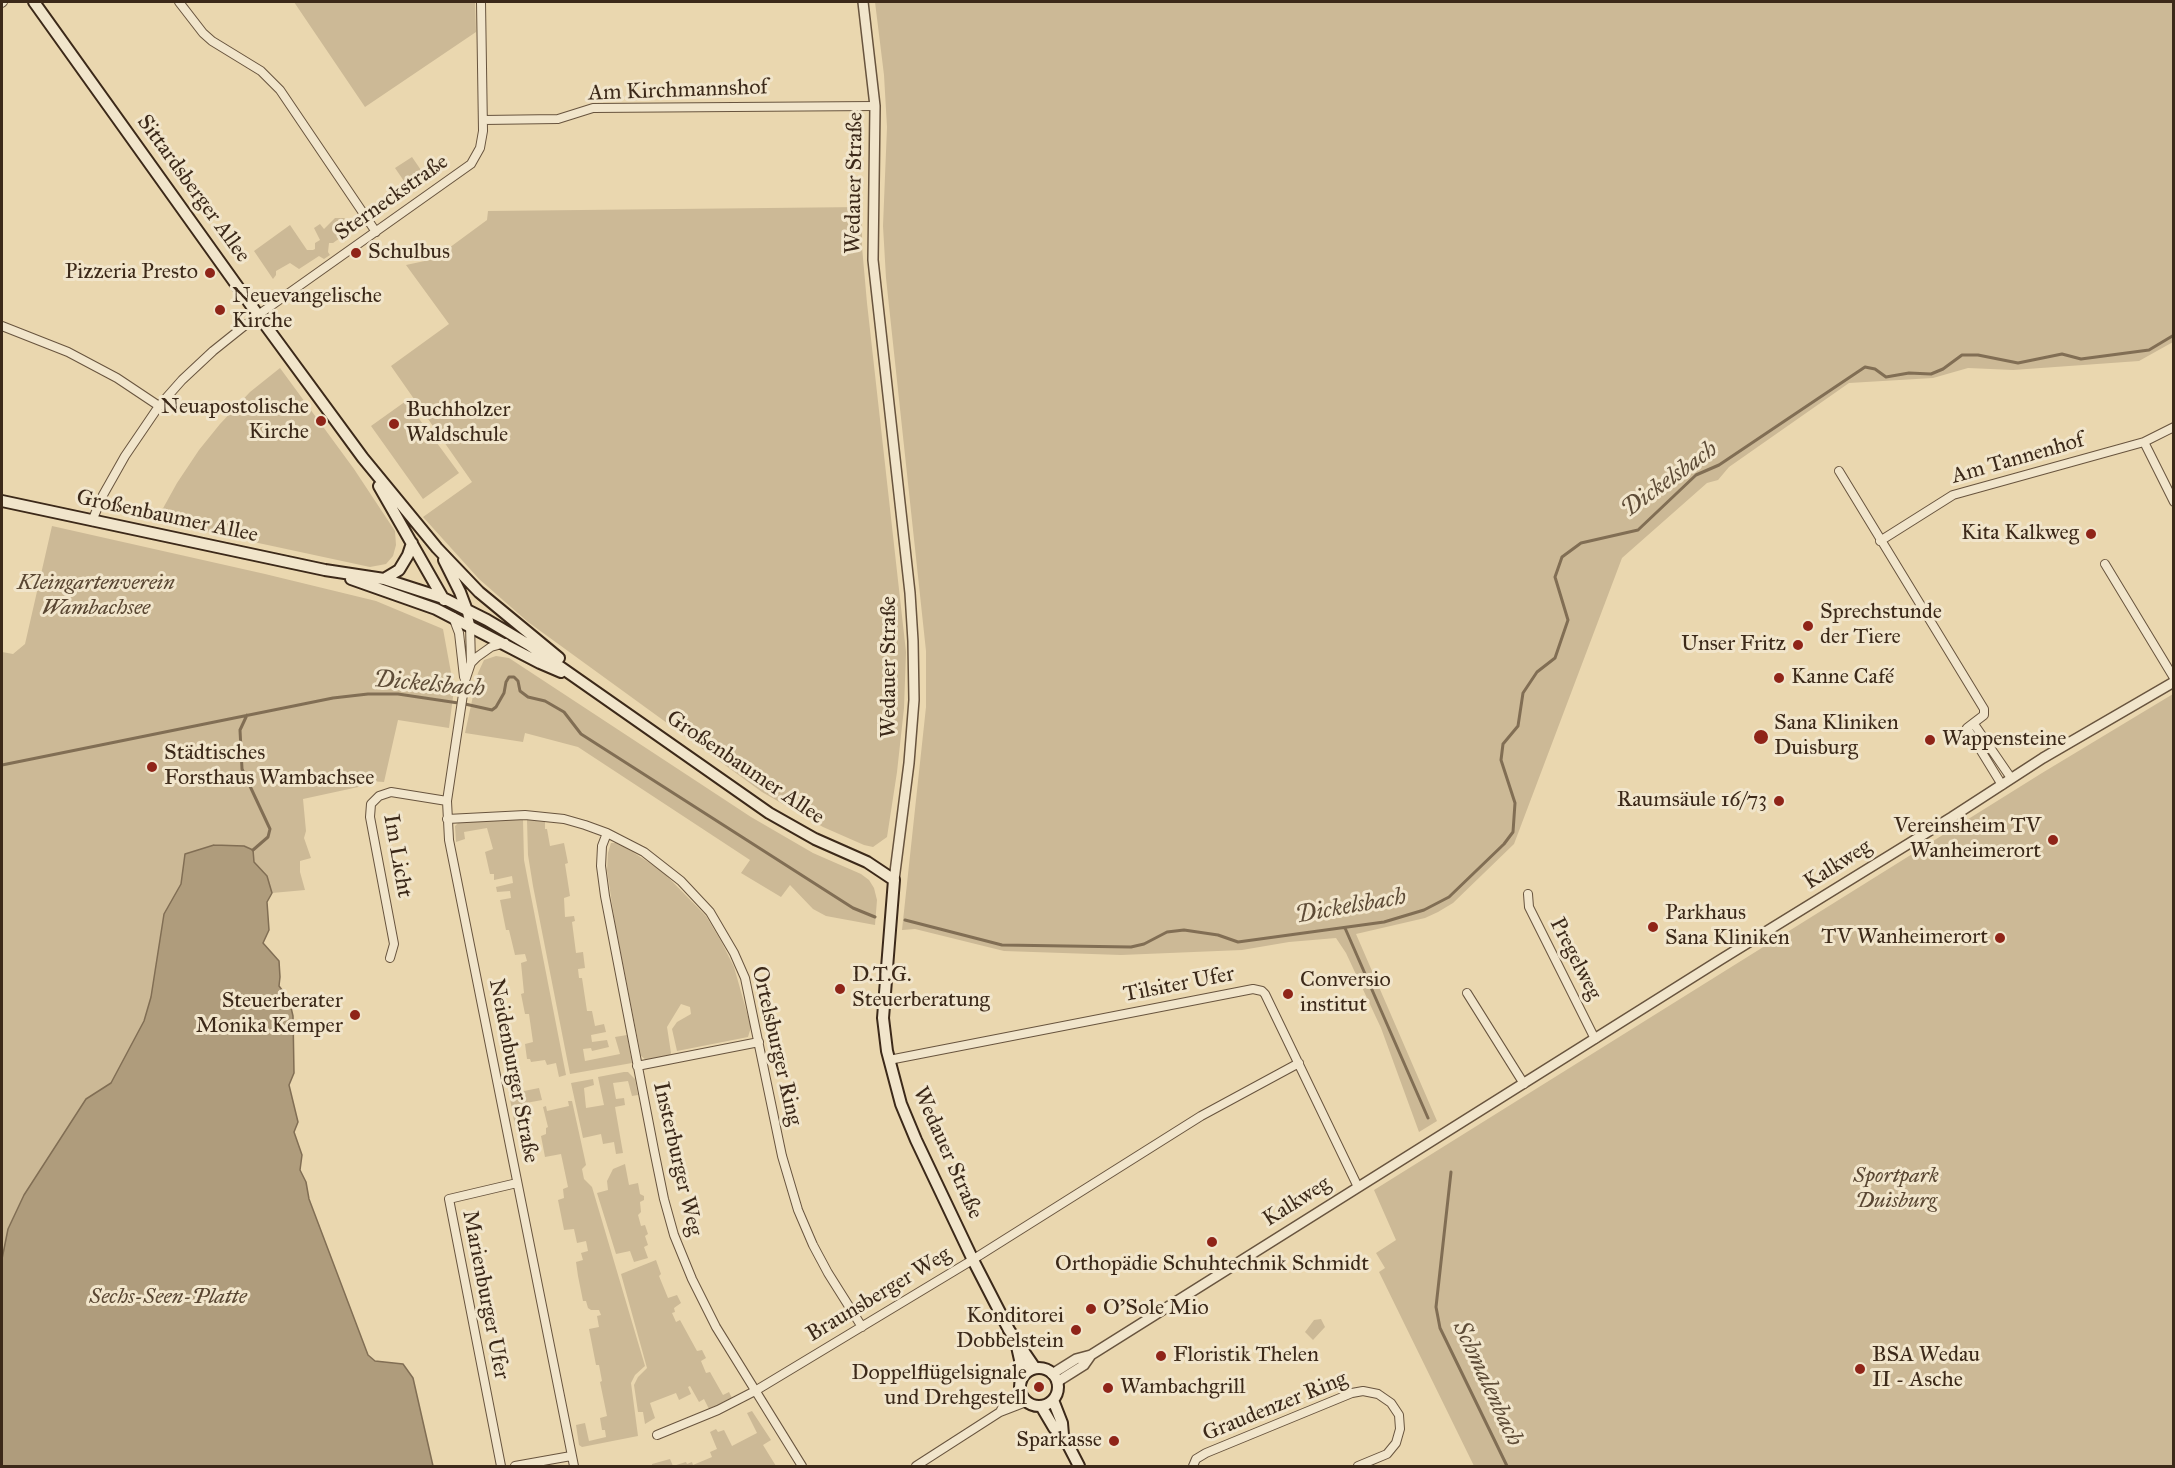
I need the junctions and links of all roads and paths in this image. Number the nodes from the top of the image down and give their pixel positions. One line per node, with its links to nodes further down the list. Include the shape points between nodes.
1 (34, 2): 8 (main road, Sittardsberger Allee)
2 (179, 2): 7 (street, via 212,41 261,71 280,90)
3 (481, 2): 6 (street, Sterneckstraße)
4 (863, 2): 5 (street, Wedauer Straße)
5 (875, 105): 6 (street, Am Kirchmannshof, via 593,108 558,119); 39 (street, Wedauer Straße, via 873,260 914,653 909,763)
6 (483, 120): 7 (street, Sterneckstraße, via 480,148 471,164)
7 (376, 232): 8 (street, Sterneckstraße)
8 (258, 315): 10 (street, Sterneckstraße, via 220,344); 13 (main road, Sittardsberger Allee)
9 (2, 326): 10 (street, via 68,352)
10 (159, 406): 17 (street, Sterneckstraße, via 119,466)
11 (2174, 427): 12 (street, Am Tannenhof)
12 (2144, 442): 16 (street); 18 (street, Am Tannenhof, via 1953,495)
13 (363, 458): 19 (main road, Sittardsberger Allee); 20 (main road, Sittardsberger Allee)
14 (1839, 471): 18 (street)
15 (2, 501): 17 (main road, Großenbaumer Allee)
16 (2174, 502)
17 (92, 521): 22 (main road, Großenbaumer Allee)
18 (1880, 541): 33 (street, via 1984,709 1984,715)
19 (412, 543): 23 (main road, via 399,570); 24 (main road, Sittardsberger Allee)
20 (437, 548): 25 (main road, Sittardsberger Allee); 30 (main road, Sittardsberger Allee, via 479,592)
21 (2104, 564): 31 (street, Kalkweg)
22 (325, 570): 23 (main road, Großenbaumer Allee); 26 (main road, Großenbaumer Allee)
23 (384, 579): 24 (main road, Großenbaumer Allee)
24 (443, 598): 25 (main road, Großenbaumer Allee); 26 (main road, Sittardsberger Allee)
25 (466, 608): 27 (street, Neidenburger Straße); 30 (main road, Großenbaumer Allee)
26 (453, 617): 27 (main road, Großenbaumer Allee); 32 (street, Neidenburger Straße)
27 (470, 625): 28 (main road, Großenbaumer Allee); 29 (street, Neidenburger Straße)
28 (505, 643): 29 (street, via 491,647); 30 (main road, Großenbaumer Allee)
29 (471, 663): 32 (street, Neidenburger Straße)
30 (580, 679): 39 (main road, Großenbaumer Allee, via 768,813 867,862)
31 (2174, 680): 34 (street, Kalkweg)
32 (465, 681): 36 (street, Neidenburger Straße)
33 (1971, 726): 34 (street); 35 (street)
34 (2012, 778): 35 (street, Kalkweg)
35 (2002, 785): 43 (street, Kalkweg)
36 (447, 801): 37 (street, Neidenburger Straße); 41 (street, Im Licht, via 391,792 371,804 370,817 394,944)
37 (447, 819): 38 (street, Ortelsburger Ring, via 525,815 564,819); 49 (street, Neidenburger Straße)
38 (607, 833): 44 (street, Ortelsburger Ring, via 663,866 710,912 745,978); 47 (street, Insterburger Weg, via 602,846 603,876)
39 (894, 880): 45 (main road, Wedauer Straße, via 884,1018)
40 (1528, 894): 43 (street, Pregelweg, via 1529,907)
41 (390, 958)
42 (1467, 993): 48 (street)
43 (1595, 1039): 48 (street, Kalkweg)
44 (759, 1042): 47 (street); 52 (street, Ortelsburger Ring, via 782,1156 798,1210 828,1273)
45 (889, 1060): 46 (street, Tilsiter Ufer, via 1253,989 1265,994); 51 (main road, Wedauer Straße, via 916,1140)
46 (1299, 1063): 50 (street, Tilsiter Ufer); 51 (street, Braunsberger Weg, via 1201,1116)
47 (637, 1066): 55 (street, Insterburger Weg, via 674,1235 716,1328)
48 (1524, 1084): 50 (street, Kalkweg)
49 (517, 1183): 63 (street, Neidenburger Straße); 64 (street, Marienburger Ufer, via 449,1199)
50 (1358, 1187): 54 (street, Kalkweg, via 1091,1355 1084,1365)
51 (973, 1260): 52 (street, Braunsberger Weg); 53 (main road, Wedauer Straße, via 1023,1349)
52 (862, 1327): 55 (street, Braunsberger Weg)
53 (1030, 1371): 54 (main road, via 1044,1369); 56 (main road, via 1020,1382)
54 (1055, 1378): 57 (main road, via 1058,1392)
55 (755, 1391): 61 (street, Braunsberger Weg); 67 (street, Insterburger Weg)
56 (1020, 1391): 58 (main road); 60 (street)
57 (1053, 1400): 59 (main road); 62 (main road)
58 (1026, 1402): 59 (main road); 60 (street)
59 (1041, 1406): 62 (main road)
60 (1000, 1412): 68 (street)
61 (657, 1435)
62 (1063, 1435): 69 (main road)
63 (571, 1456): 65 (street); 66 (street, Neidenburger Straße)
64 (501, 1467)
65 (515, 1467)
66 (574, 1467)
67 (802, 1467)
68 (916, 1467)
69 (1078, 1467)
70 (1193, 1467): 71 (street, Graudenzer Ring, via 1206,1453 1363,1391 1378,1394 1391,1403 1399,1415 1400,1429 1387,1454)
71 (1358, 1467)

